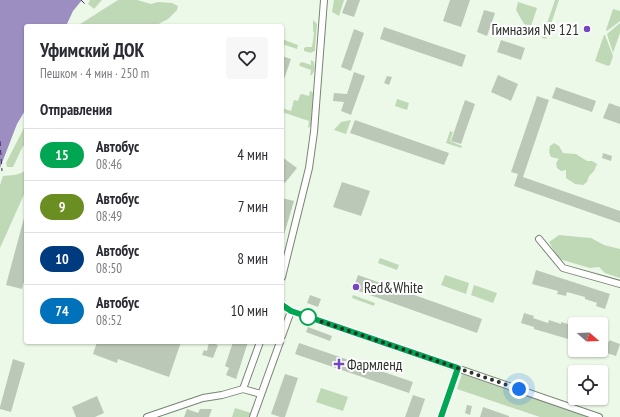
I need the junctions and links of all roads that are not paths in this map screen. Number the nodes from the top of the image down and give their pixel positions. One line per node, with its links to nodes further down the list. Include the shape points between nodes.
1 (324, 0): 3 (street, via 309,168)
2 (539, 239): 4 (street, via 563,268)
3 (284, 269)
4 (620, 284)
5 (284, 306): 6 (street)
6 (291, 311): 7 (street); 10 (street)
7 (284, 330)
8 (259, 344): 11 (street)
9 (279, 344): 12 (street)
10 (458, 368): 15 (street); 16 (street)
11 (243, 389): 12 (street); 13 (street, via 203,398)
12 (261, 394): 14 (street)
13 (147, 417)
14 (253, 417)
15 (441, 417)
16 (599, 417)

